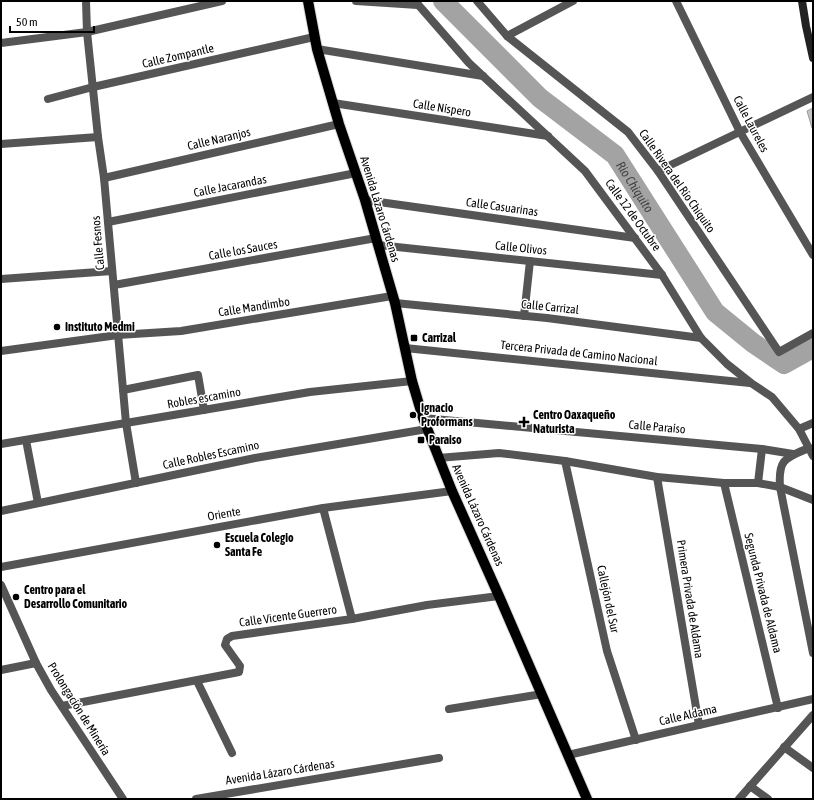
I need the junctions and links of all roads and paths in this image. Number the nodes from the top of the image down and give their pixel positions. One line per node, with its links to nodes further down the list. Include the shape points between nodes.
1 (86, 1): 10 (street, Calle Fesnos)
2 (222, 1): 10 (street)
3 (308, 1): 12 (main road, Avenida Lázaro Cárdenas)
4 (356, 1): 9 (street)
5 (477, 1): 11 (street, Calle Rivera del Río Chiquito)
6 (573, 1): 11 (street)
7 (676, 1): 22 (street, Calle Laureles)
8 (802, 1): 15 (main road)
9 (416, 3): 16 (street, Calle 12 de Octubre)
10 (87, 32): 13 (street); 17 (street, Calle Fesnos)
11 (507, 36): 26 (street, Calle Rivera del Río Chiquito, via 628,132)
12 (314, 37): 14 (main road, Avenida Lázaro Cárdenas); 17 (street, Calle Zompantle)
13 (1, 43)
14 (317, 49): 16 (street); 20 (main road, Avenida Lázaro Cárdenas)
15 (813, 58)
16 (483, 76): 23 (street, Calle 12 de Octubre)
17 (93, 87): 19 (street, Calle Zompantle); 24 (street, Calle Fesnos)
18 (813, 97): 22 (street)
19 (48, 99)
20 (333, 103): 21 (main road, Avenida Lázaro Cárdenas); 23 (street, Calle Níspero)
21 (339, 124): 27 (main road, Avenida Lázaro Cárdenas); 28 (street, Calle Naranjos)
22 (740, 132): 26 (street); 33 (street, Calle Laureles)
23 (548, 136): 31 (street, Calle 12 de Octubre, via 585,170)
24 (98, 137): 25 (street); 28 (street, Calle Fesnos)
25 (1, 144)
26 (658, 171): 41 (street, Calle Rivera del Río Chiquito, via 779,352)
27 (356, 173): 29 (main road, Avenida Lázaro Cárdenas); 30 (street, Calle Jacarandas)
28 (104, 178): 30 (street, Calle Fesnos)
29 (365, 200): 31 (street, Calle Casuarinas); 32 (main road, Avenida Lázaro Cárdenas)
30 (108, 222): 35 (street, Calle Fesnos)
31 (635, 238): 36 (street, Calle 12 de Octubre)
32 (377, 241): 34 (street, Calle Olivos); 38 (street, Calle los Sauces); 39 (main road, Avenida Lázaro Cárdenas)
33 (813, 255)
34 (530, 261): 36 (street, Calle Olivos); 40 (street)
35 (112, 271): 37 (street); 38 (street, Calle Fesnos)
36 (662, 275): 43 (street, Calle 12 de Octubre)
37 (1, 279)
38 (114, 285): 42 (street, Calle Fesnos)
39 (394, 300): 40 (street, Calle Carrizal); 42 (street, Calle Mandimbo, via 181,331); 44 (main road, Avenida Lázaro Cárdenas)
40 (524, 316): 43 (street, Calle Carrizal)
41 (813, 333)
42 (118, 335): 45 (street); 48 (street, Calle Fesnos)
43 (701, 338): 47 (street, Calle 12 de Octubre)
44 (405, 348): 46 (main road, Avenida Lázaro Cárdenas); 47 (street, Tercera Privada de Camino Nacional)
45 (1, 351)
46 (412, 381): 49 (street, Robles escamino, via 310,392); 50 (main road, Avenida Lázaro Cárdenas)
47 (751, 383): 54 (street, Calle 12 de Octubre, via 772,397)
48 (123, 390): 49 (street, via 198,375); 51 (street, Calle Fesnos)
49 (204, 410): 51 (street, Robles escamino)
50 (423, 418): 53 (main road, Avenida Lázaro Cárdenas); 58 (street, Calle Paraíso)
51 (126, 423): 55 (street, Robles escamino); 64 (street, Calle Fesnos)
52 (813, 423): 54 (street)
53 (427, 429): 61 (main road, Avenida Lázaro Cárdenas); 64 (street, Calle Robles Escamino, via 256,458)
54 (799, 429): 57 (street, Calle 12 de Octubre)
55 (26, 440): 56 (street, Robles escamino); 70 (street)
56 (1, 444)
57 (808, 448): 59 (street); 60 (street, Calle 12 de Octubre)
58 (762, 449): 59 (street, Calle Paraíso); 66 (street)
59 (793, 454): 67 (street, via 781,466)
60 (813, 456)
61 (438, 458): 62 (street, via 499,453); 68 (main road, Avenida Lázaro Cárdenas)
62 (565, 461): 63 (street); 88 (street, Callejón del Sur, via 607,651)
63 (657, 477): 65 (street); 87 (street, Primera Privada de Aldama)
64 (136, 483): 70 (street, Calle Robles Escamino)
65 (724, 483): 66 (street); 84 (street, Segunda Privada de Aldama)
66 (758, 483): 67 (street)
67 (780, 487): 69 (street); 77 (street)
68 (452, 491): 71 (street, Oriente); 75 (main road, Avenida Lázaro Cárdenas)
69 (813, 500)
70 (38, 503): 72 (street, Calle Robles Escamino)
71 (323, 508): 73 (street, Oriente); 76 (street)
72 (1, 511)
73 (1, 567)
74 (1, 585): 78 (street, Prolongación de Minería)
75 (500, 596): 76 (street, Calle Vicente Guerrero, via 427,605); 81 (main road, Avenida Lázaro Cárdenas)
76 (352, 620): 80 (street, Calle Vicente Guerrero, via 232,636 227,639 226,645 240,666 240,672)
77 (813, 653)
78 (36, 663): 79 (street); 83 (street, Prolongación de Minería)
79 (1, 670)
80 (197, 681): 83 (street, Calle Vicente Guerrero); 90 (street)
81 (542, 694): 85 (street); 91 (main road, Avenida Lázaro Cárdenas)
82 (813, 700): 84 (street, Calle Aldama)
83 (62, 706): 95 (street, Prolongación de Minería)
84 (778, 708): 87 (street, Calle Aldama)
85 (449, 709)
86 (813, 715): 89 (street)
87 (699, 725): 88 (street, Calle Aldama)
88 (636, 740): 91 (street, Calle Aldama)
89 (784, 747): 93 (street); 94 (street)
90 (232, 753)
91 (568, 755): 97 (main road, Avenida Lázaro Cárdenas)
92 (439, 758): 96 (street, Avenida Lázaro Cárdenas)
93 (813, 768)
94 (750, 786): 98 (street); 99 (street)
95 (123, 799)
96 (196, 799)
97 (587, 799)
98 (739, 799)
99 (768, 799)

